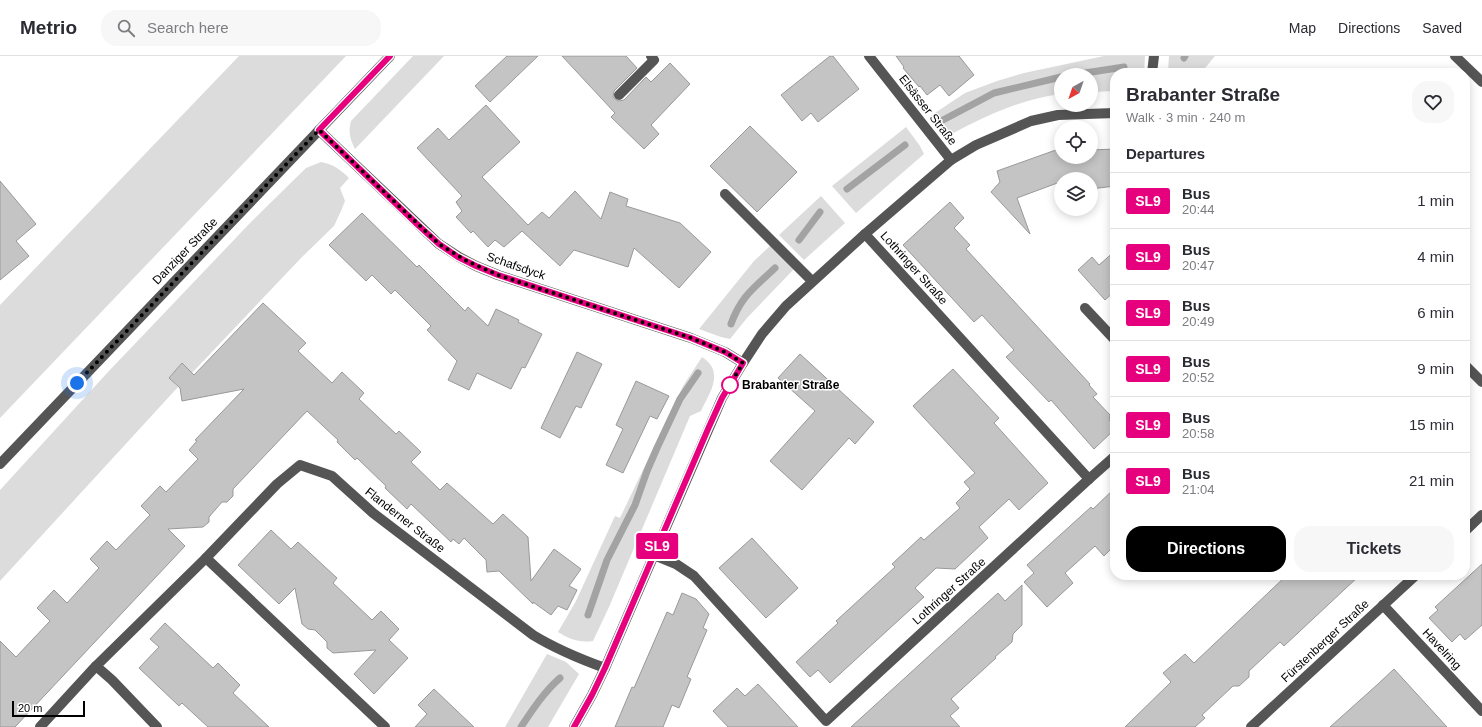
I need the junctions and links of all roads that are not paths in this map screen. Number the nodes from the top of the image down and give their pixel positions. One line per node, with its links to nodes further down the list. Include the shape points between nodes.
1 (390, 56): 12 (street, Danziger Straße)
2 (651, 56): 10 (street, via 654,60)
3 (869, 56): 13 (street, Elsässer Straße)
4 (1154, 56): 6 (street)
5 (1455, 56): 7 (street)
6 (1153, 68)
7 (1467, 68)
8 (1470, 70): 9 (street)
9 (1482, 82)
10 (619, 95)
11 (1110, 113): 13 (street, via 1058,115 1032,121 976,144)
12 (319, 130): 19 (street, Schafsdyck, via 418,225 458,257 498,275 691,338 725,352); 23 (street, Danziger Straße)
13 (951, 160): 15 (street)
14 (725, 194): 16 (street)
15 (865, 234): 16 (street); 24 (street, Lothringer Straße)
16 (812, 281): 19 (street, via 762,334)
17 (1085, 308): 18 (street)
18 (1110, 335)
19 (743, 363): 27 (street, via 722,398)
20 (1470, 370): 21 (street)
21 (1482, 382)
22 (1110, 460): 24 (street, Lothringer Straße)
23 (0, 464)
24 (1089, 479): 34 (street, Lothringer Straße)
25 (1482, 515): 26 (street)
26 (1470, 526)
27 (654, 555): 32 (street); 34 (street, Lothringer Straße, via 676,564 694,576)
28 (206, 558): 31 (street, Flanderner Straße); 32 (street, Flanderner Straße, via 277,484 300,465 332,476 373,513 547,644); 37 (street)
29 (1410, 580): 30 (street, Fürstenberger Straße)
30 (1383, 605): 33 (street, Havelring); 39 (street, Fürstenberger Straße)
31 (96, 666): 35 (street, Flanderner Straße); 36 (street)
32 (605, 668): 38 (street)
33 (1482, 711)
34 (823, 724)
35 (40, 727)
36 (157, 727)
37 (385, 727)
38 (574, 727)
39 (1251, 727)

